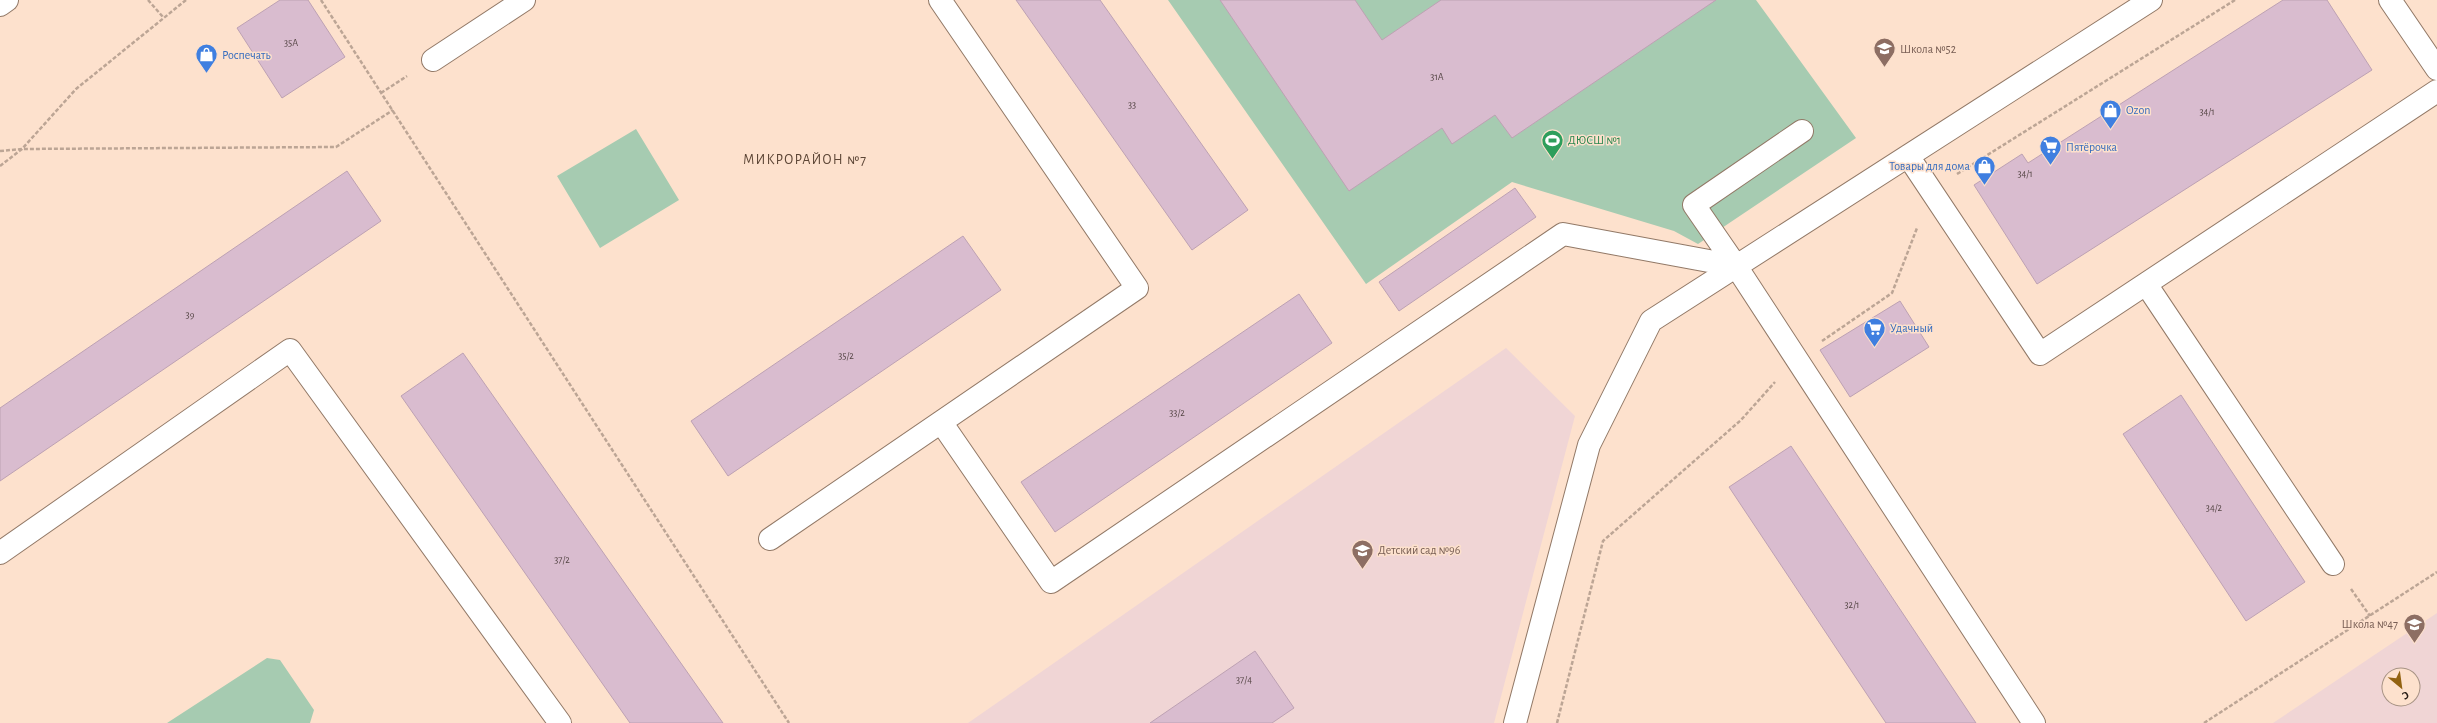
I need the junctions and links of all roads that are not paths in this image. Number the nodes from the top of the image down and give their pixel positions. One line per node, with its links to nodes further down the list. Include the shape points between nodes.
1 (7, 0): 6 (main road)
2 (524, 0): 7 (main road)
3 (940, 0): 14 (main road, via 1138,288)
4 (2151, 0): 11 (main road)
5 (2390, 0): 8 (main road)
6 (0, 5)
7 (433, 60)
8 (2437, 69)
9 (2437, 91): 13 (main road)
10 (1802, 131): 12 (main road, via 1694,205)
11 (1908, 156): 12 (main road); 13 (main road, via 2040,354)
12 (1736, 266): 14 (main road, via 1563,234 1051,582); 19 (main road, via 1650,321 1589,446); 20 (main road)
13 (2146, 284): 17 (main road)
14 (941, 422): 15 (main road)
15 (770, 540)
16 (0, 553): 18 (main road, via 290,350)
17 (2333, 564)
18 (560, 723)
19 (1515, 723)
20 (2034, 723)

